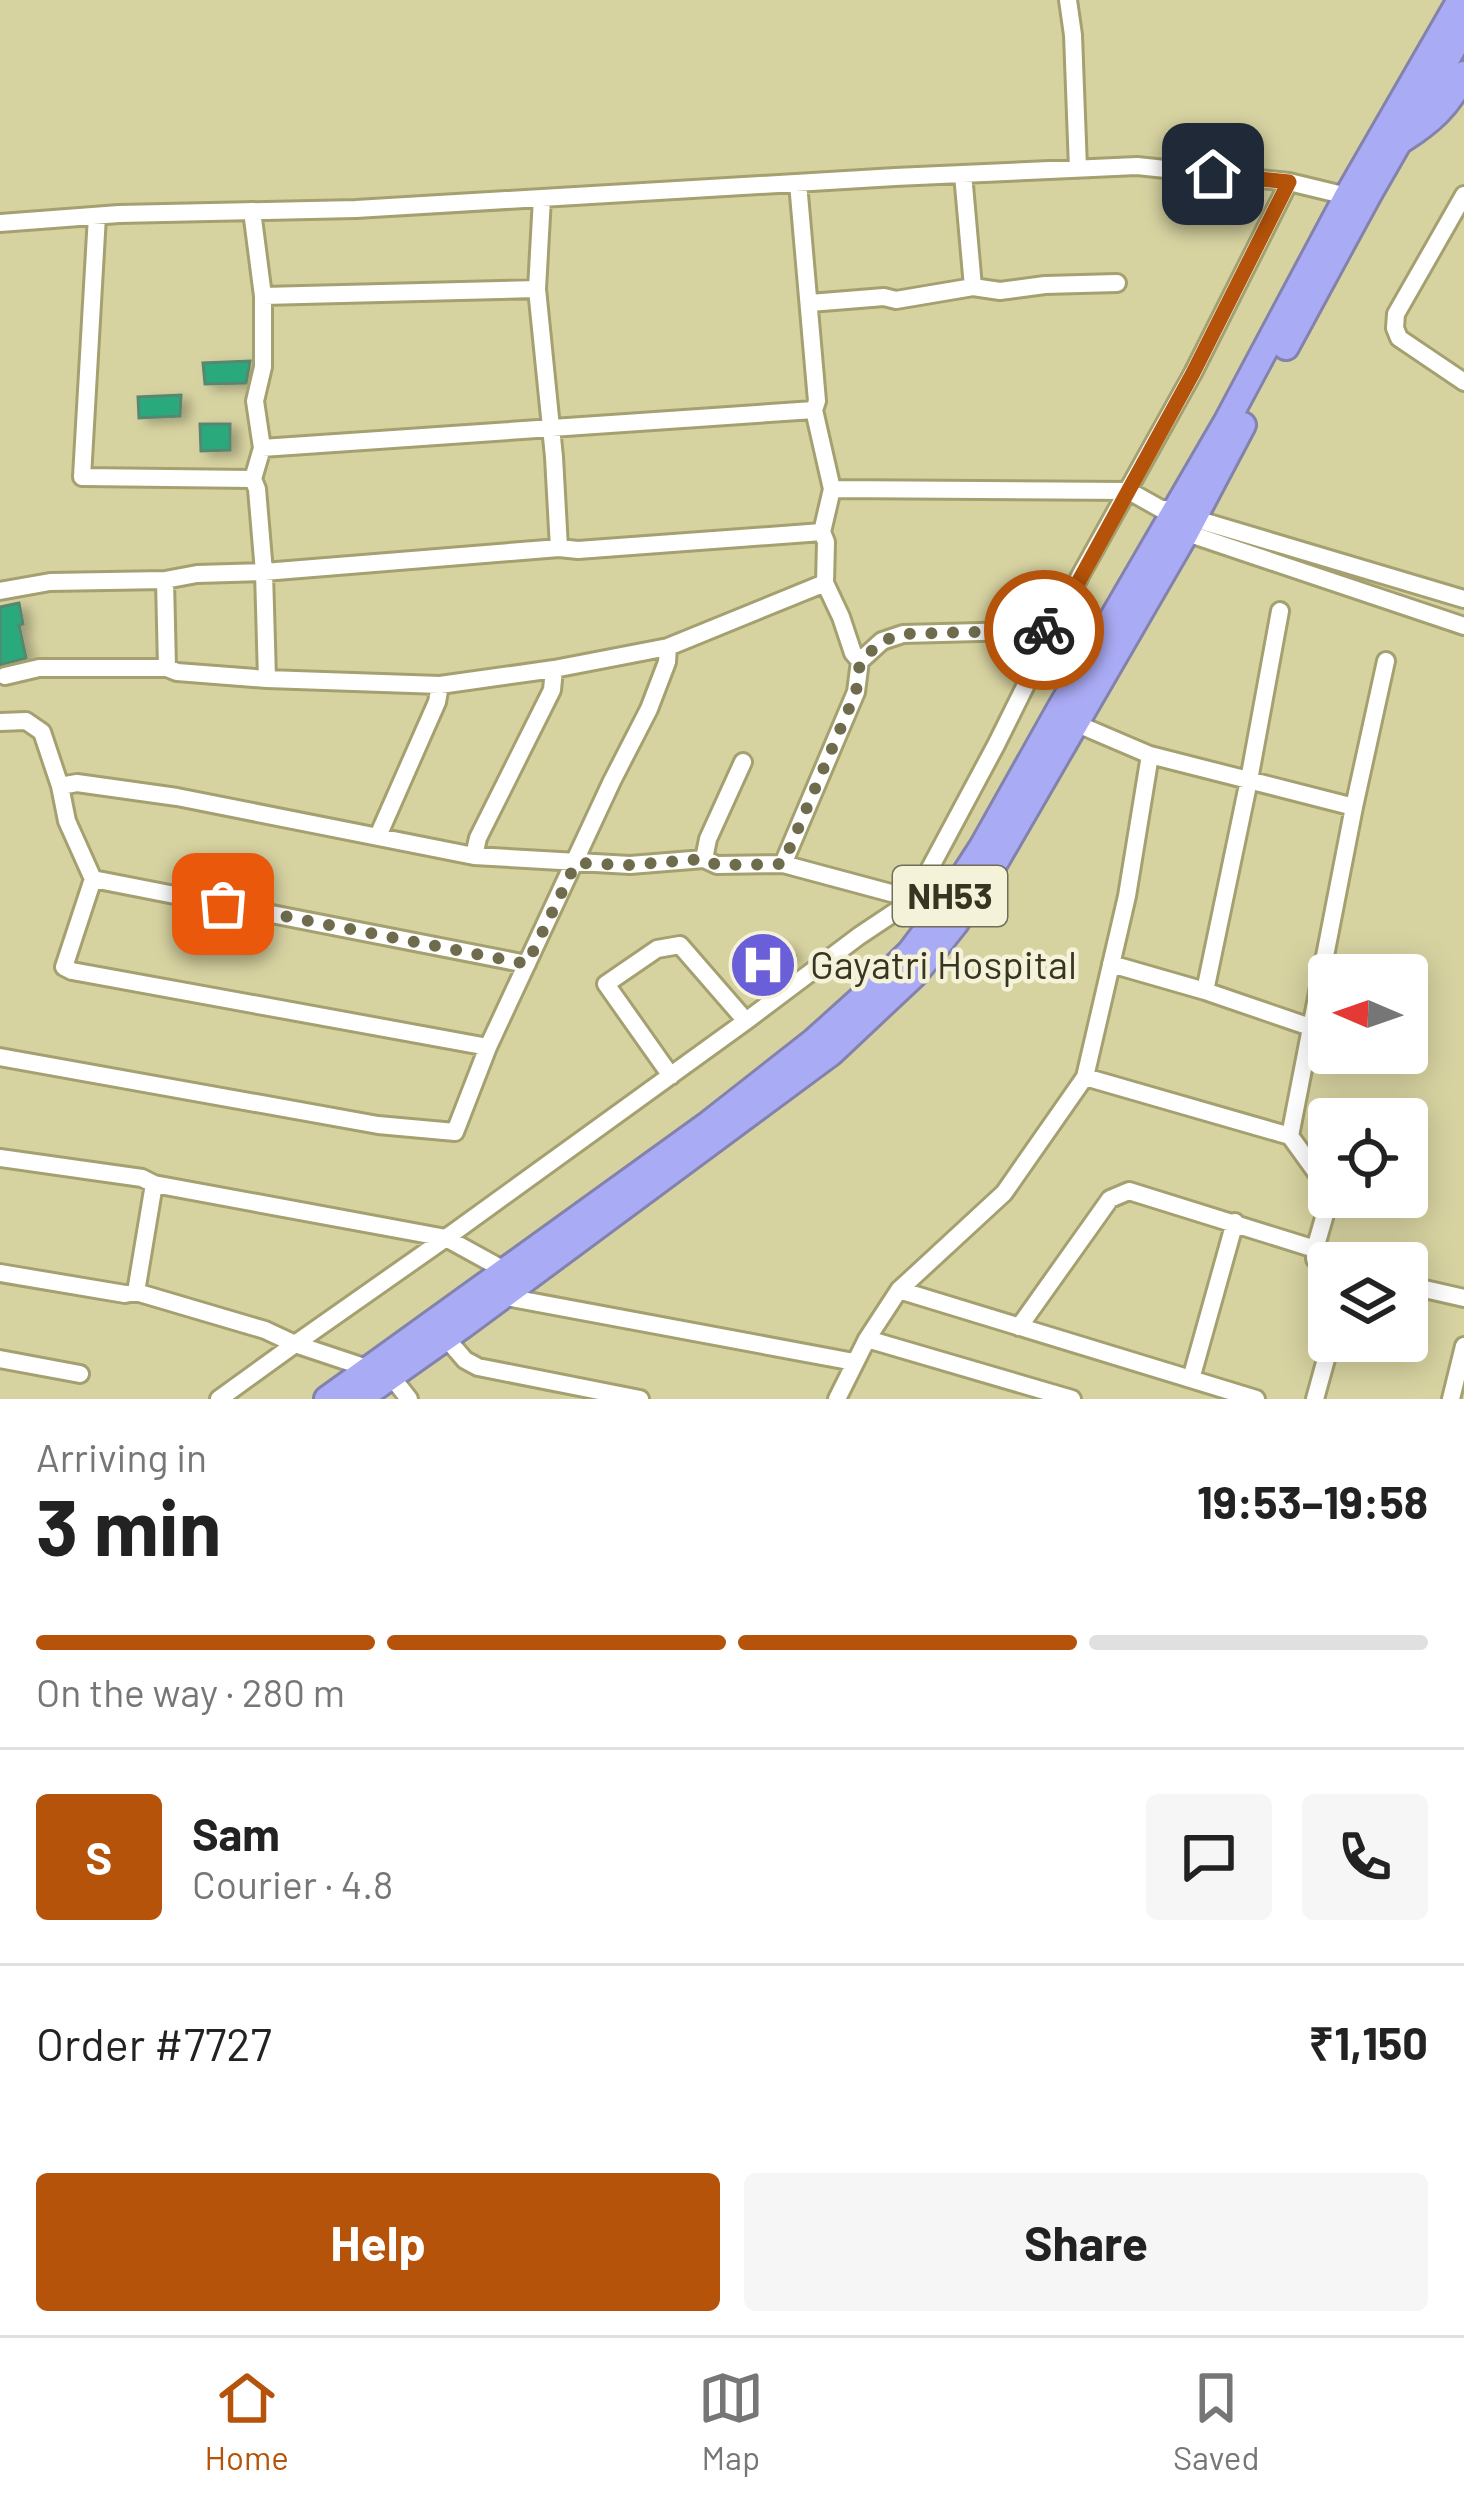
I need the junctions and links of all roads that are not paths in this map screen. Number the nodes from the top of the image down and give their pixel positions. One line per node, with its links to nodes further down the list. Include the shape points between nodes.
1 (1068, 0): 6 (street)
2 (1460, 0): 11 (highway, NH53)
3 (1464, 29): 5 (highway, NH53)
4 (1464, 74): 5 (highway, via 1433,120)
5 (1400, 141): 28 (highway, NH53)
6 (1078, 169): 7 (street); 8 (street, via 1137,166)
7 (963, 174): 9 (street); 17 (street)
8 (1289, 182): 11 (street); 27 (street)
9 (797, 183): 12 (street); 20 (street)
10 (1464, 194): 21 (street, via 1395,328)
11 (1347, 196): 28 (highway, NH53)
12 (542, 198): 13 (street); 18 (street)
13 (252, 211): 14 (street); 19 (street)
14 (97, 216): 15 (street); 25 (street, via 82,477)
15 (0, 223)
16 (1117, 283): 17 (street)
17 (974, 287): 20 (street)
18 (537, 289): 19 (street); 23 (street)
19 (263, 296): 24 (street, via 255,400)
20 (810, 303): 22 (street)
21 (1464, 382)
22 (814, 410): 23 (street); 26 (street)
23 (549, 428): 24 (street); 30 (street)
24 (262, 448): 25 (street)
25 (253, 479): 31 (street)
26 (832, 489): 27 (street); 29 (street)
27 (1129, 491): 28 (street); 38 (street)
28 (1176, 518): 35 (street); 37 (street); 48 (highway, NH53); 61 (highway, NH53)
29 (822, 532): 30 (street); 33 (street)
30 (559, 548): 31 (street)
31 (264, 572): 32 (street); 45 (street)
32 (164, 580): 34 (street); 42 (street)
33 (825, 583): 39 (street); 40 (street)
34 (0, 591)
35 (1464, 599)
36 (1280, 611): 51 (street)
37 (1464, 626)
38 (1052, 630): 40 (street, via 903,634); 60 (street)
39 (668, 646): 43 (street); 57 (street, via 649,709)
40 (860, 662): 58 (street, via 856,692)
41 (1386, 662): 53 (street)
42 (167, 668): 44 (street, via 38,668); 45 (street)
43 (554, 669): 46 (street); 55 (street, via 552,690)
44 (5, 676)
45 (267, 679): 46 (street)
46 (440, 685): 54 (street)
47 (0, 722): 52 (street, via 26,721 42,732)
48 (1075, 723): 49 (street); 81 (highway, NH53, via 955,924 893,997 831,1053)
49 (1150, 755): 51 (street); 64 (street)
50 (743, 762): 56 (street)
51 (1249, 780): 53 (street); 65 (street)
52 (60, 786): 54 (street, via 177,797); 59 (street)
53 (1354, 807): 62 (street)
54 (378, 836): 55 (street)
55 (474, 856): 57 (street)
56 (704, 859): 57 (street); 58 (street)
57 (576, 863): 63 (street)
58 (783, 864): 60 (street)
59 (92, 879): 63 (street); 68 (street, via 64,967)
60 (913, 900): 61 (street); 66 (street)
61 (938, 915): 81 (highway, NH53, via 814,1041)
62 (1327, 954)
63 (527, 964): 68 (street)
64 (1112, 964): 65 (street); 72 (street)
65 (1205, 991): 67 (street)
66 (746, 1021): 71 (street); 71 (street, via 680,945 657,949 607,984)
67 (1308, 1026)
68 (488, 1047): 70 (street, via 455,1132)
69 (1308, 1051): 73 (street)
70 (0, 1058)
71 (670, 1076): 78 (street)
72 (1085, 1078): 73 (street); 82 (street, via 1004,1193)
73 (1290, 1136): 75 (street)
74 (0, 1158): 76 (street)
75 (1308, 1163)
76 (154, 1184): 78 (street); 84 (street)
77 (1235, 1222): 79 (street); 86 (street, via 1120,1192); 96 (street)
78 (446, 1238): 81 (street); 89 (street)
79 (1308, 1247)
80 (0, 1273): 84 (street)
81 (503, 1283): 87 (highway, NH53); 92 (street); 94 (highway, NH53)
82 (898, 1290): 86 (street); 88 (street)
83 (1428, 1290): 85 (street)
84 (136, 1292): 89 (street)
85 (1464, 1298)
86 (1019, 1327): 96 (street)
87 (446, 1338): 94 (highway, NH53); 103 (street, via 478,1367)
88 (867, 1339): 92 (street); 97 (street)
89 (296, 1344): 94 (street); 99 (street)
90 (1464, 1346): 107 (street)
91 (0, 1359): 95 (street)
92 (854, 1362): 104 (street)
93 (1327, 1362): 98 (street)
94 (379, 1372): 100 (highway, NH53); 101 (highway, NH53); 102 (street)
95 (80, 1374)
96 (1191, 1379): 106 (street)
97 (1007, 1390): 105 (street)
98 (1321, 1397)
99 (220, 1399)
100 (327, 1399)
101 (359, 1399)
102 (409, 1399)
103 (640, 1399)
104 (837, 1399)
105 (1072, 1399)
106 (1256, 1399)
107 (1450, 1399)

